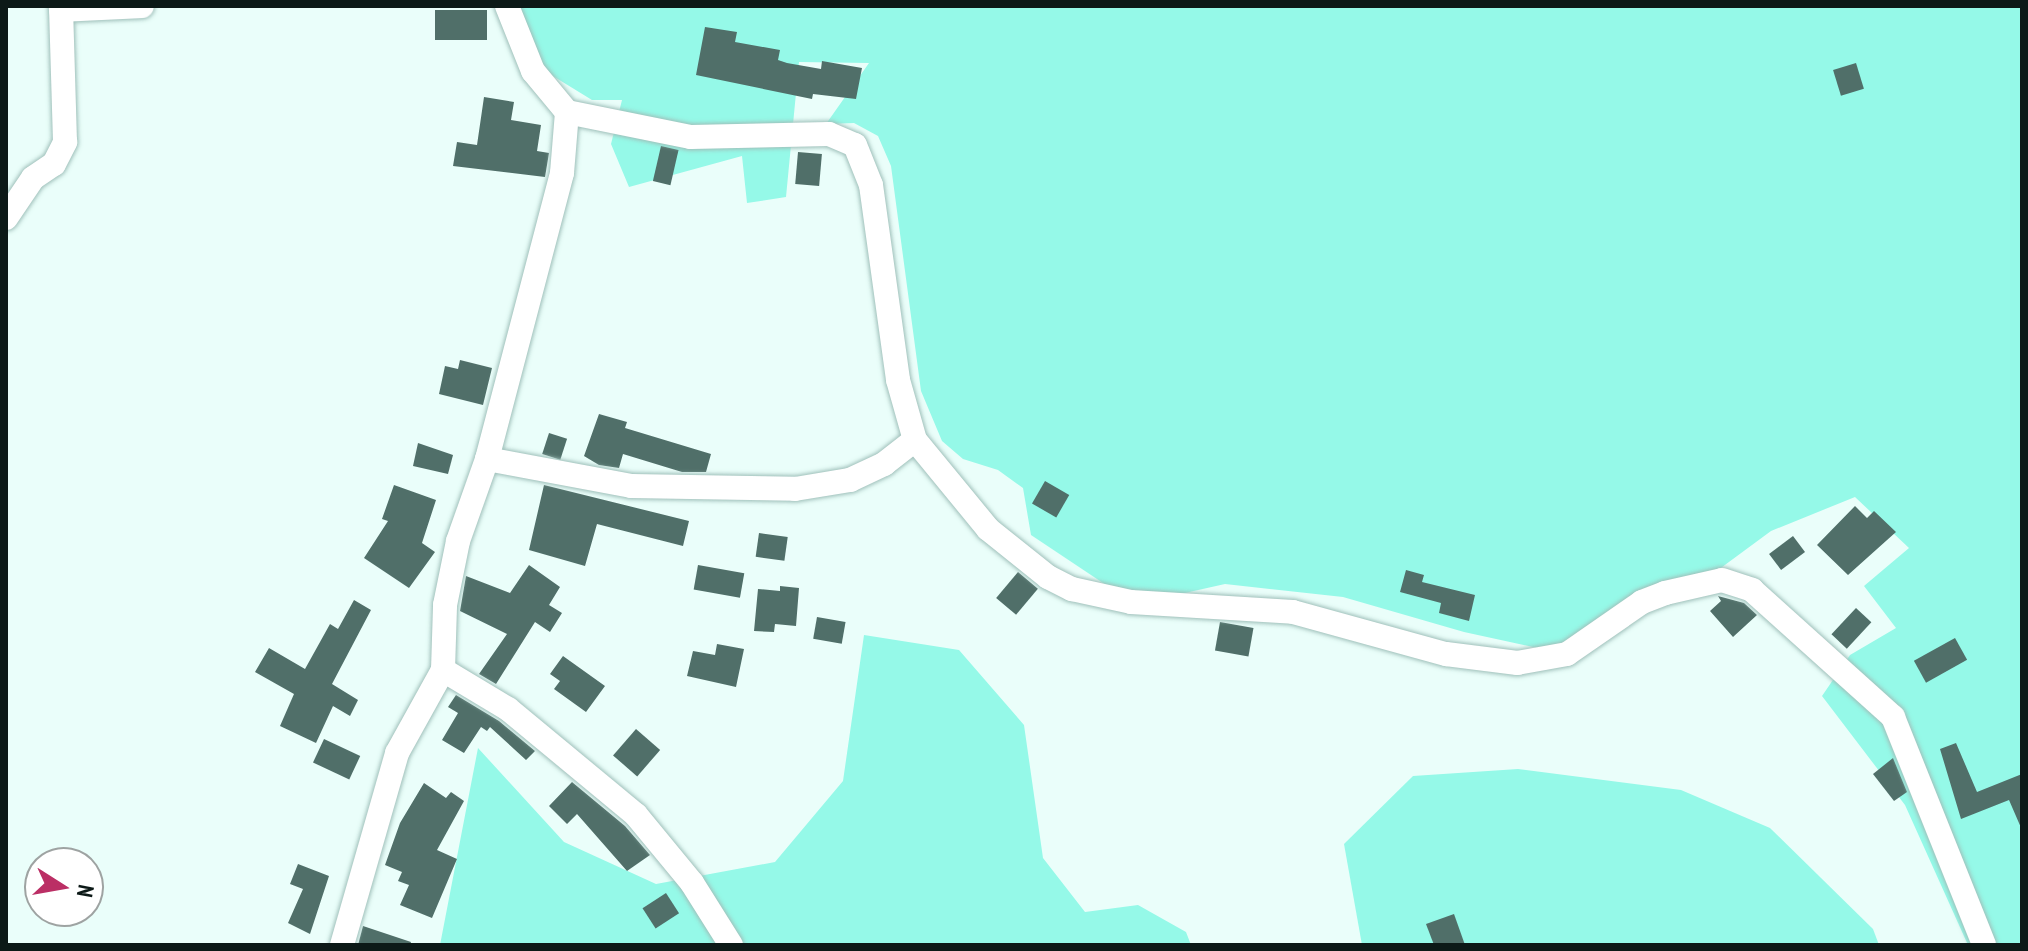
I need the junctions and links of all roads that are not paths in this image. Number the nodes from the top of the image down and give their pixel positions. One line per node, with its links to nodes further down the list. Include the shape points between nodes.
1 (142, 6): 3 (street)
2 (507, 6): 4 (street, via 533,71)
3 (61, 8): 5 (street, via 65,142 54,164 33,178)
4 (567, 112): 6 (street, via 691,137 829,134 855,145 871,185 898,380); 7 (street, via 562,173)
5 (6, 218)
6 (915, 440): 7 (street, via 884,464 850,480 795,489 631,486); 11 (street, via 988,529 1021,557 1048,577 1102,598 1293,612 1446,654 1517,663 1567,654 1642,602 1665,593 1722,580 1738,583 1893,717)
7 (487, 459): 8 (street, via 458,541 445,605)
8 (443, 670): 9 (street, via 397,753); 10 (street, via 508,709 636,815 692,883)
9 (342, 945)
10 (731, 945)
11 (1984, 945)

